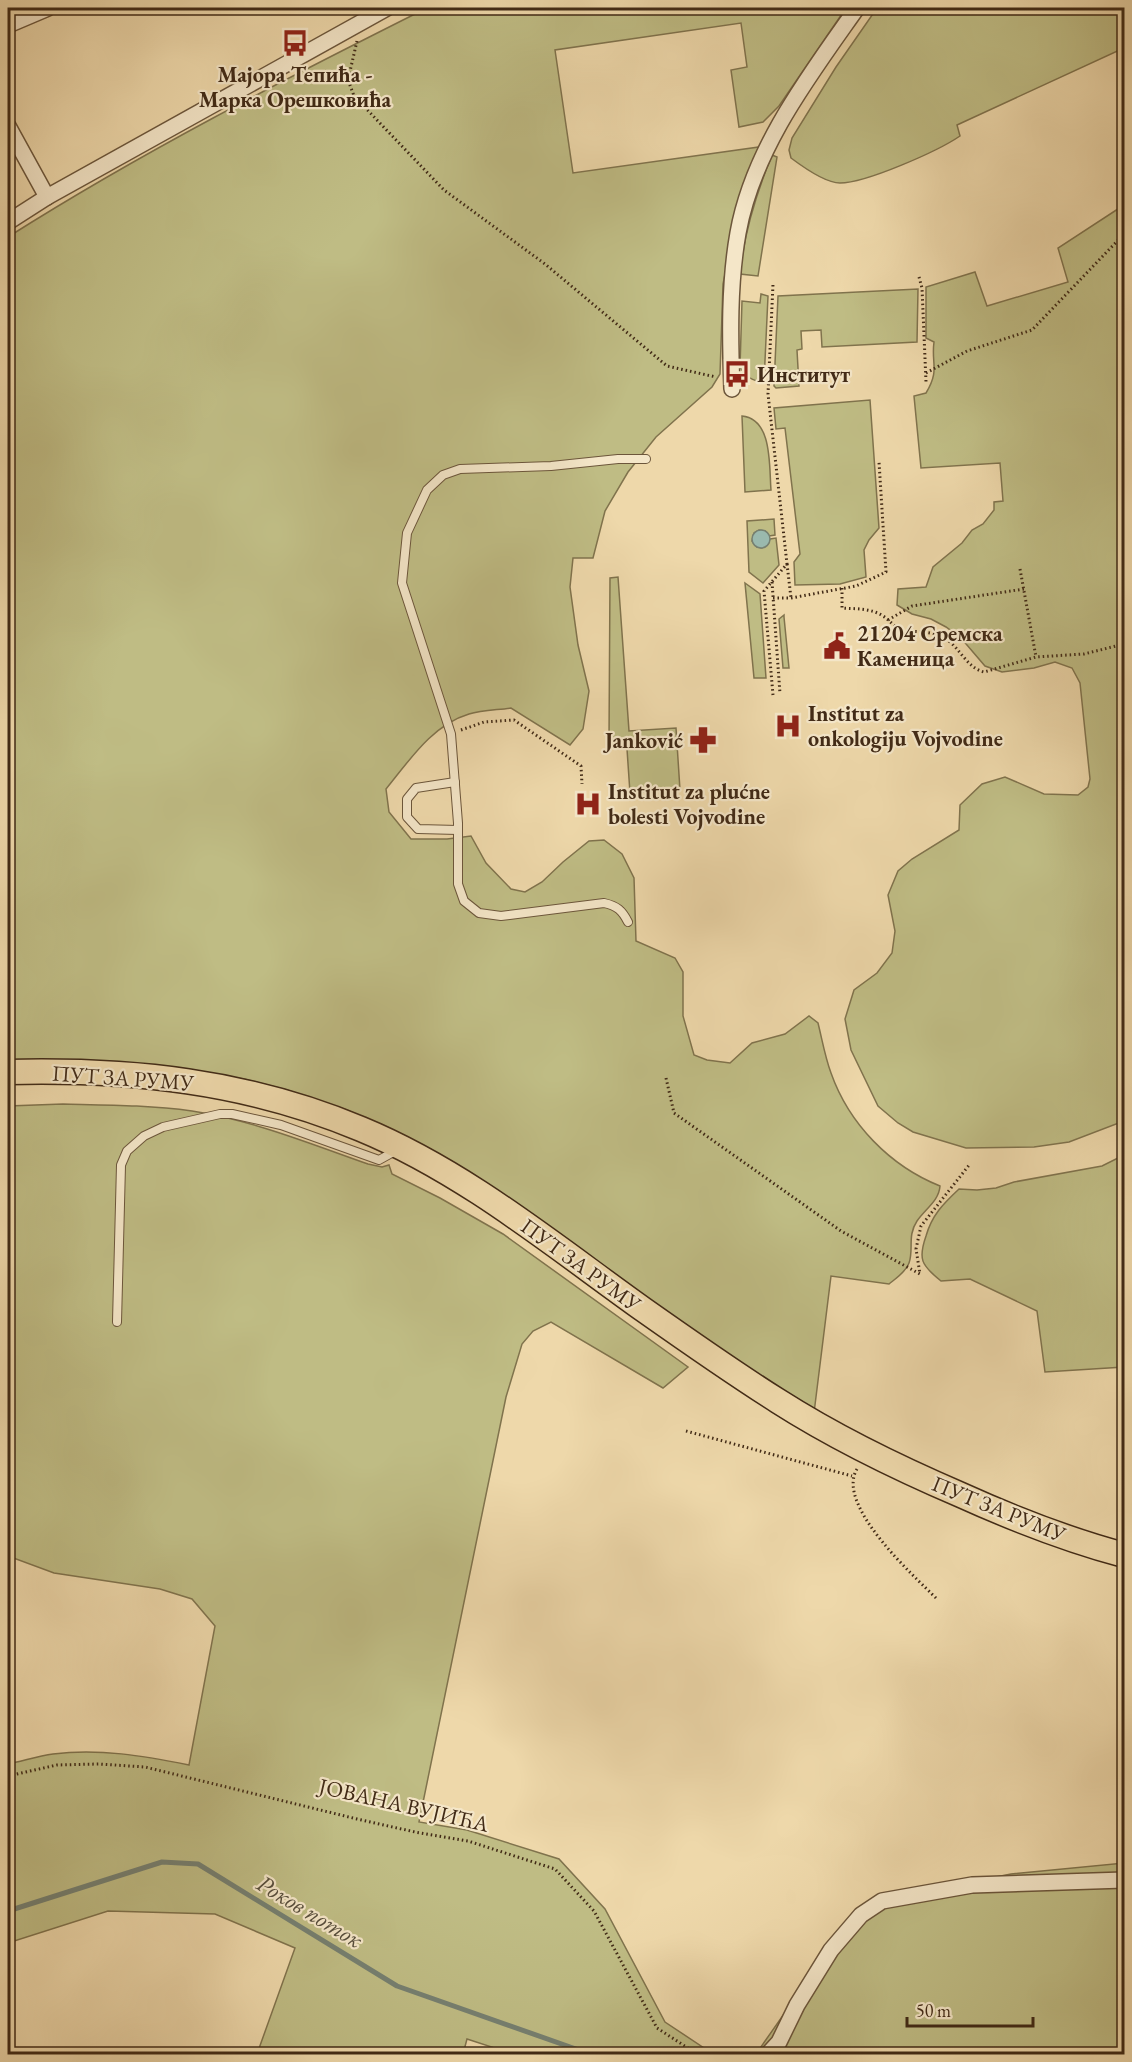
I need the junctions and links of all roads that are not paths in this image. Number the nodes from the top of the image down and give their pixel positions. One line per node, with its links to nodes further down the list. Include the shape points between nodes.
1 (48, 8): 5 (street)
2 (387, 8): 4 (street)
3 (857, 8): 9 (street, via 804,83 775,133 750,193 732,279)
4 (365, 14): 7 (street)
5 (8, 25)
6 (8, 126): 7 (street)
7 (48, 197): 8 (street)
8 (8, 222)
9 (732, 385)
10 (646, 459): 11 (lane, via 460,469 443,475 427,490 407,533 402,584 451,734)
11 (455, 782): 12 (lane); 12 (lane, via 416,788 407,799 407,817 418,829)
12 (458, 830): 13 (lane, via 458,884 464,902 479,913 501,916 604,903 623,911)
13 (628, 922)
14 (8, 1072): 15 (main road, ПУТ ЗА РУМУ, via 136,1076 209,1083 276,1098)
15 (401, 1148): 16 (lane, via 379,1160 281,1125 232,1114 197,1118 144,1136 127,1151 121,1165); 17 (main road, ПУТ ЗА РУМУ, via 524,1223 779,1402 868,1452 990,1508)
16 (117, 1322)
17 (1125, 1555)
18 (1125, 1880): 19 (street, via 972,1885 882,1901 861,1915 831,1950)
19 (768, 2055)

